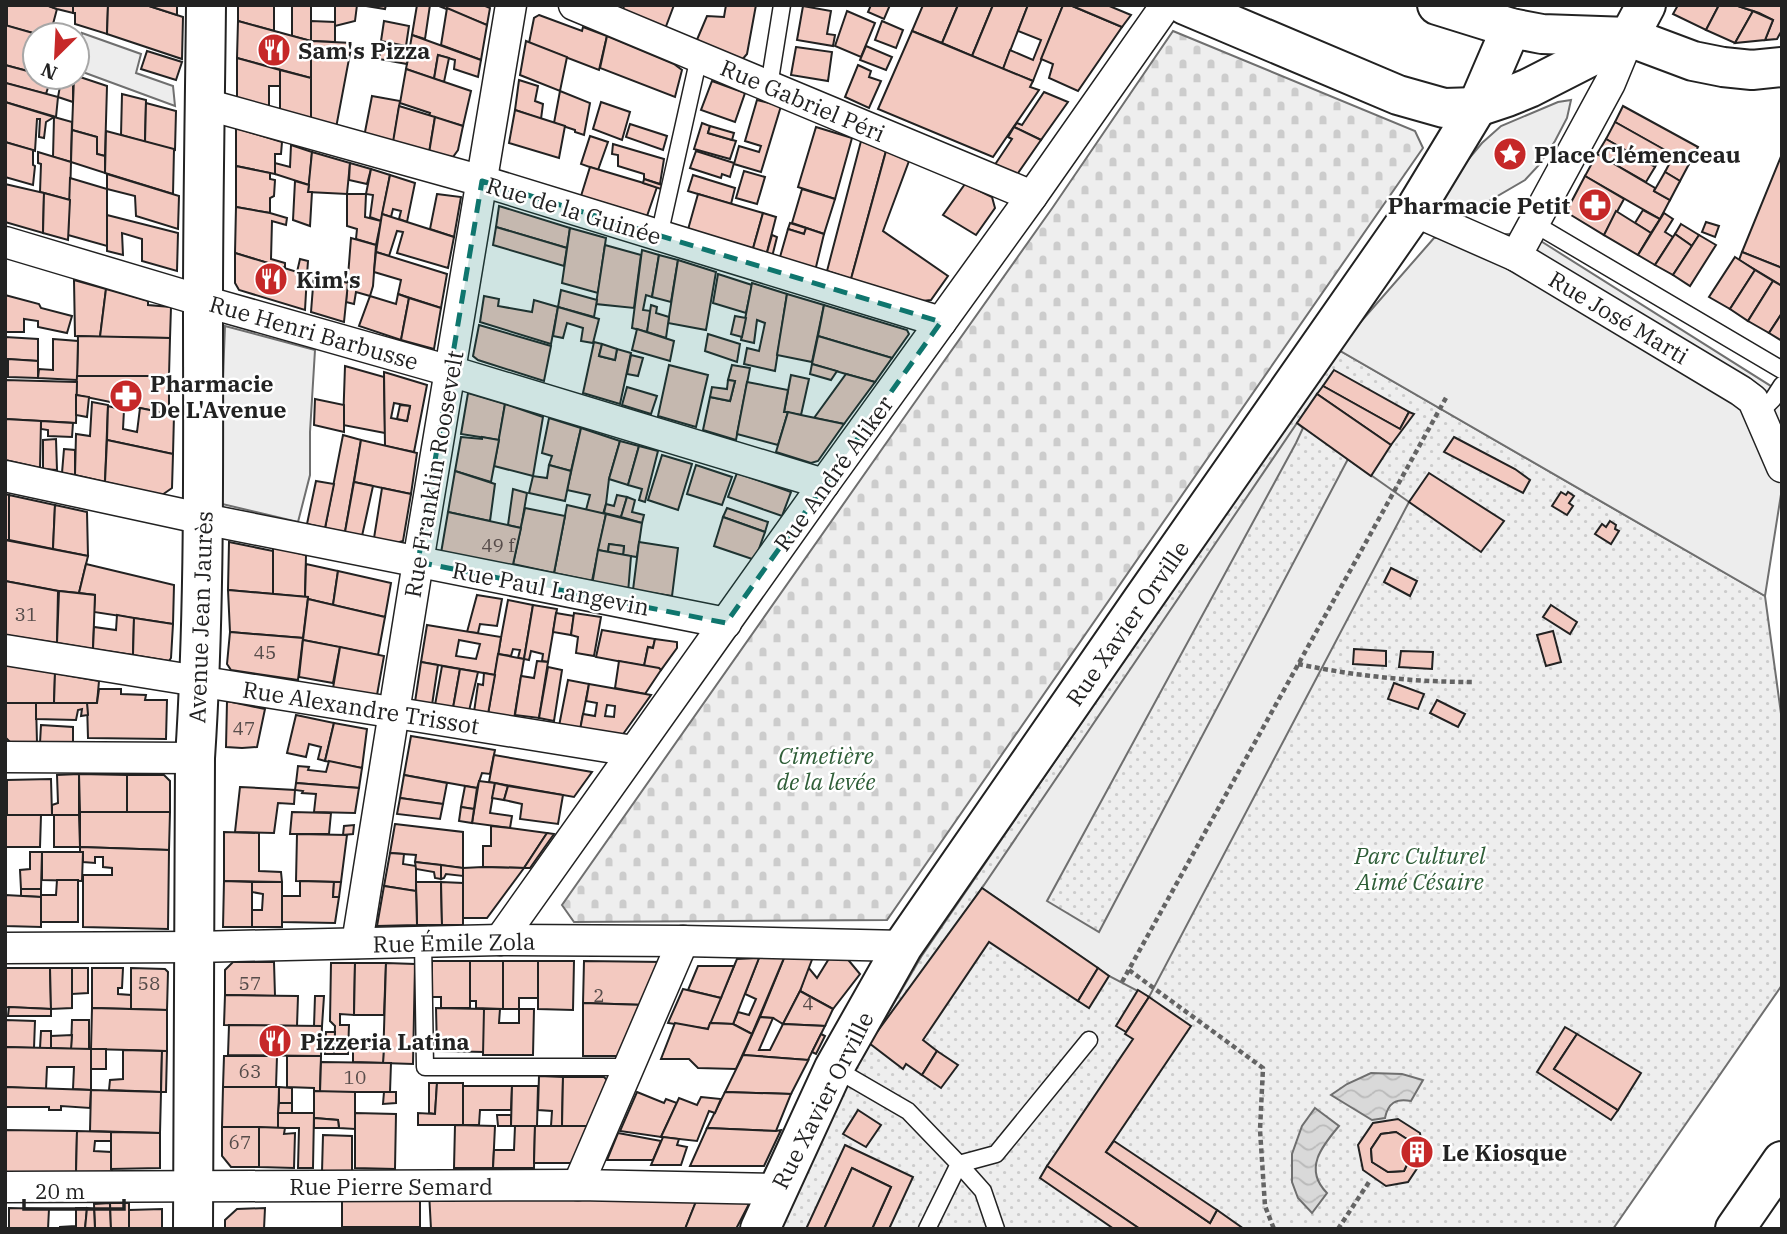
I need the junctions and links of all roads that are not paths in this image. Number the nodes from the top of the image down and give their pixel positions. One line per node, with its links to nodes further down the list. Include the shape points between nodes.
1 (206, 5): 13 (main road, Avenue Jean Jaurès)
2 (511, 5): 15 (street, Rue Franklin Roosevelt)
3 (574, 5): 10 (street, Rue Gabriel Péri)
4 (782, 5): 12 (lane)
5 (1166, 5): 16 (street, Rue André Aliker)
6 (1185, 5): 14 (main road, via 1398,95 1444,108)
7 (1437, 5): 8 (main road)
8 (1514, 17): 9 (main road, via 1542,34); 14 (main road, Rue Xavier Orville)
9 (1638, 21): 11 (main road, via 1693,61 1752,70); 14 (main road, via 1529,88); 18 (street, via 1610,83)
10 (699, 57): 12 (street, Rue Gabriel Péri); 19 (lane)
11 (1782, 67)
12 (769, 86): 16 (street, Rue Gabriel Péri)
13 (205, 104): 15 (street, Rue de la Guinée); 22 (main road, Avenue Jean Jaurès)
14 (1477, 107): 17 (main road, Rue Xavier Orville)
15 (482, 181): 19 (street, Rue de la Guinée); 25 (street, Rue Franklin Roosevelt)
16 (1032, 196): 23 (street, Rue André Aliker)
17 (1414, 211): 21 (street, Rue José Marti); 44 (main road, Rue Xavier Orville)
18 (1533, 223): 21 (street); 24 (lane, Rue José Marti)
19 (659, 236): 23 (street, Rue de la Guinée)
20 (5, 242): 22 (street, Rue Henri Barbusse)
21 (1516, 256): 27 (street, Rue José Marti, via 1741,391 1753,400)
22 (203, 301): 25 (street, Rue Henri Barbusse); 31 (main road, Avenue Jean Jaurès)
23 (941, 322): 30 (street, Rue André Aliker)
24 (1782, 370)
25 (450, 371): 30 (street, Rue Henri Barbusse); 32 (street, Rue Franklin Roosevelt)
26 (1782, 385): 27 (lane)
27 (1759, 413): 28 (street, Rue José Marti)
28 (1782, 467)
29 (5, 476): 31 (street, Rue Paul Langevin)
30 (824, 484): 33 (street, Rue André Aliker)
31 (204, 519): 32 (street, Rue Paul Langevin); 35 (main road, Avenue Jean Jaurès)
32 (418, 562): 33 (street, Rue Paul Langevin); 36 (street, Rue Franklin Roosevelt)
33 (726, 623): 37 (street, Rue André Aliker)
34 (5, 650): 35 (street, Rue Alexandre Trissot)
35 (199, 681): 36 (street, Rue Alexandre Trissot); 39 (main road, Avenue Jean Jaurès)
36 (395, 712): 37 (street, Rue Alexandre Trissot); 43 (street, Rue Franklin Roosevelt)
37 (633, 751): 40 (street, Rue André Aliker)
38 (5, 757): 39 (street)
39 (195, 758): 45 (main road, Avenue Jean Jaurès)
40 (500, 940): 41 (street, Rue Émile Zola); 42 (street, Rue Émile Zola)
41 (684, 941): 44 (street, Rue Émile Zola); 48 (street)
42 (423, 942): 43 (street, Rue Émile Zola); 48 (lane, via 425,1067)
43 (357, 943): 45 (street, Rue Émile Zola)
44 (903, 946): 49 (main road, Rue Xavier Orville)
45 (195, 947): 46 (street, Rue Émile Zola); 53 (main road, Avenue Jean Jaurès)
46 (5, 948)
47 (1089, 1040): 51 (lane, via 996,1154)
48 (629, 1067): 52 (street)
49 (834, 1068): 51 (lane, via 908,1111); 55 (main road, Rue Xavier Orville)
50 (1782, 1161): 60 (main road)
51 (960, 1164): 58 (lane); 59 (lane, via 983,1191)
52 (578, 1185): 53 (street, Rue Pierre Semard); 55 (street, Rue Pierre Semard)
53 (193, 1186): 54 (street, Rue Pierre Semard); 56 (main road, Avenue Jean Jaurès)
54 (5, 1187)
55 (778, 1189): 57 (main road, Rue Xavier Orville)
56 (193, 1229)
57 (760, 1229)
58 (927, 1229)
59 (996, 1229)
60 (1735, 1229)

